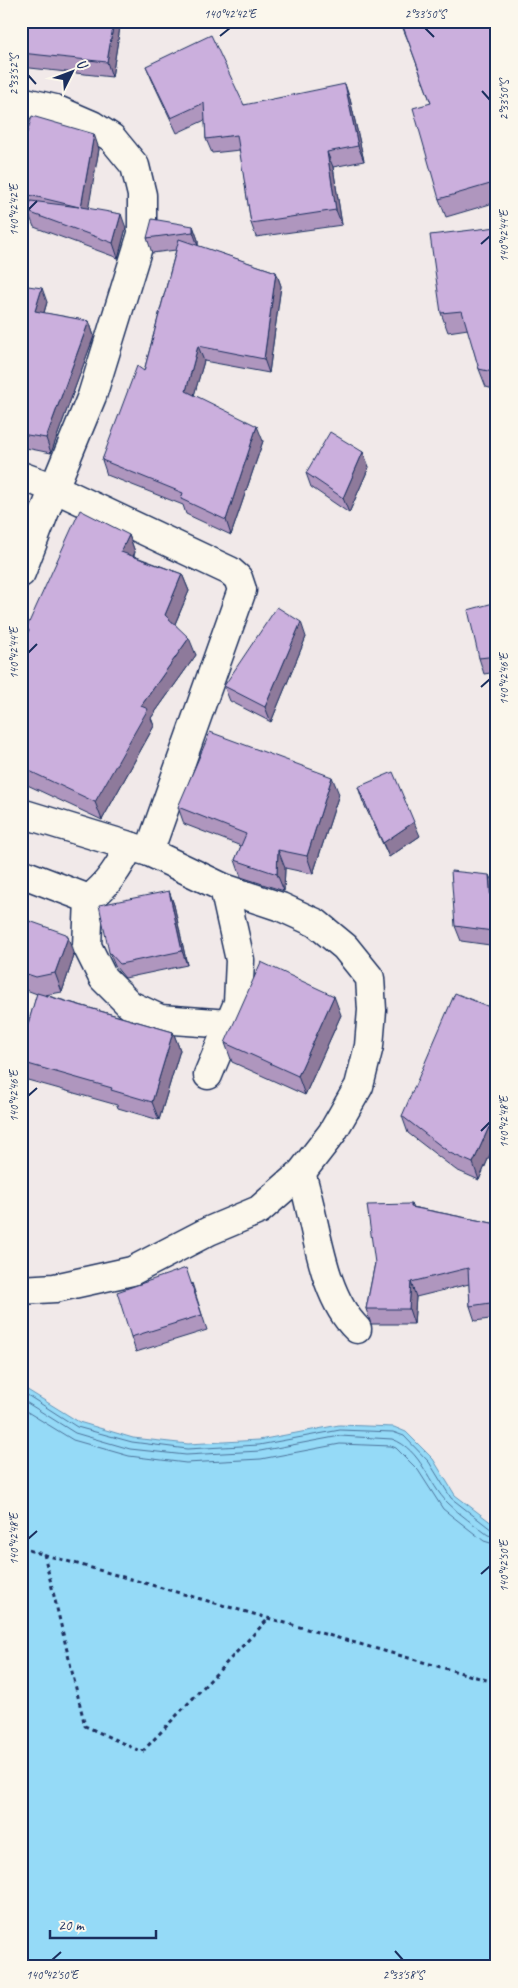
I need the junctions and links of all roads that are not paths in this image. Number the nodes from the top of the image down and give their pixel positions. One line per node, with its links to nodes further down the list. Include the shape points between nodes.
1 (21, 102): 3 (street, via 55,110 92,125 112,138 135,166 142,195 142,234 92,396)
2 (21, 476): 3 (street)
3 (54, 488): 4 (street); 6 (street, via 230,571 238,578 242,590)
4 (21, 573)
5 (21, 813): 6 (street)
6 (140, 849): 8 (street); 9 (street, via 101,891)
7 (21, 873): 9 (street)
8 (224, 888): 10 (street, via 240,960 238,1003); 12 (street, via 281,906 316,923 345,947 370,978 369,1046 359,1086 332,1133)
9 (89, 899): 10 (street, via 87,946 103,978 130,1005 160,1019)
10 (229, 1024): 11 (street)
11 (208, 1075)
12 (300, 1174): 13 (street, via 259,1210 208,1231 132,1270 55,1288); 14 (street, via 334,1294 346,1318)
13 (21, 1290)
14 (357, 1329)

